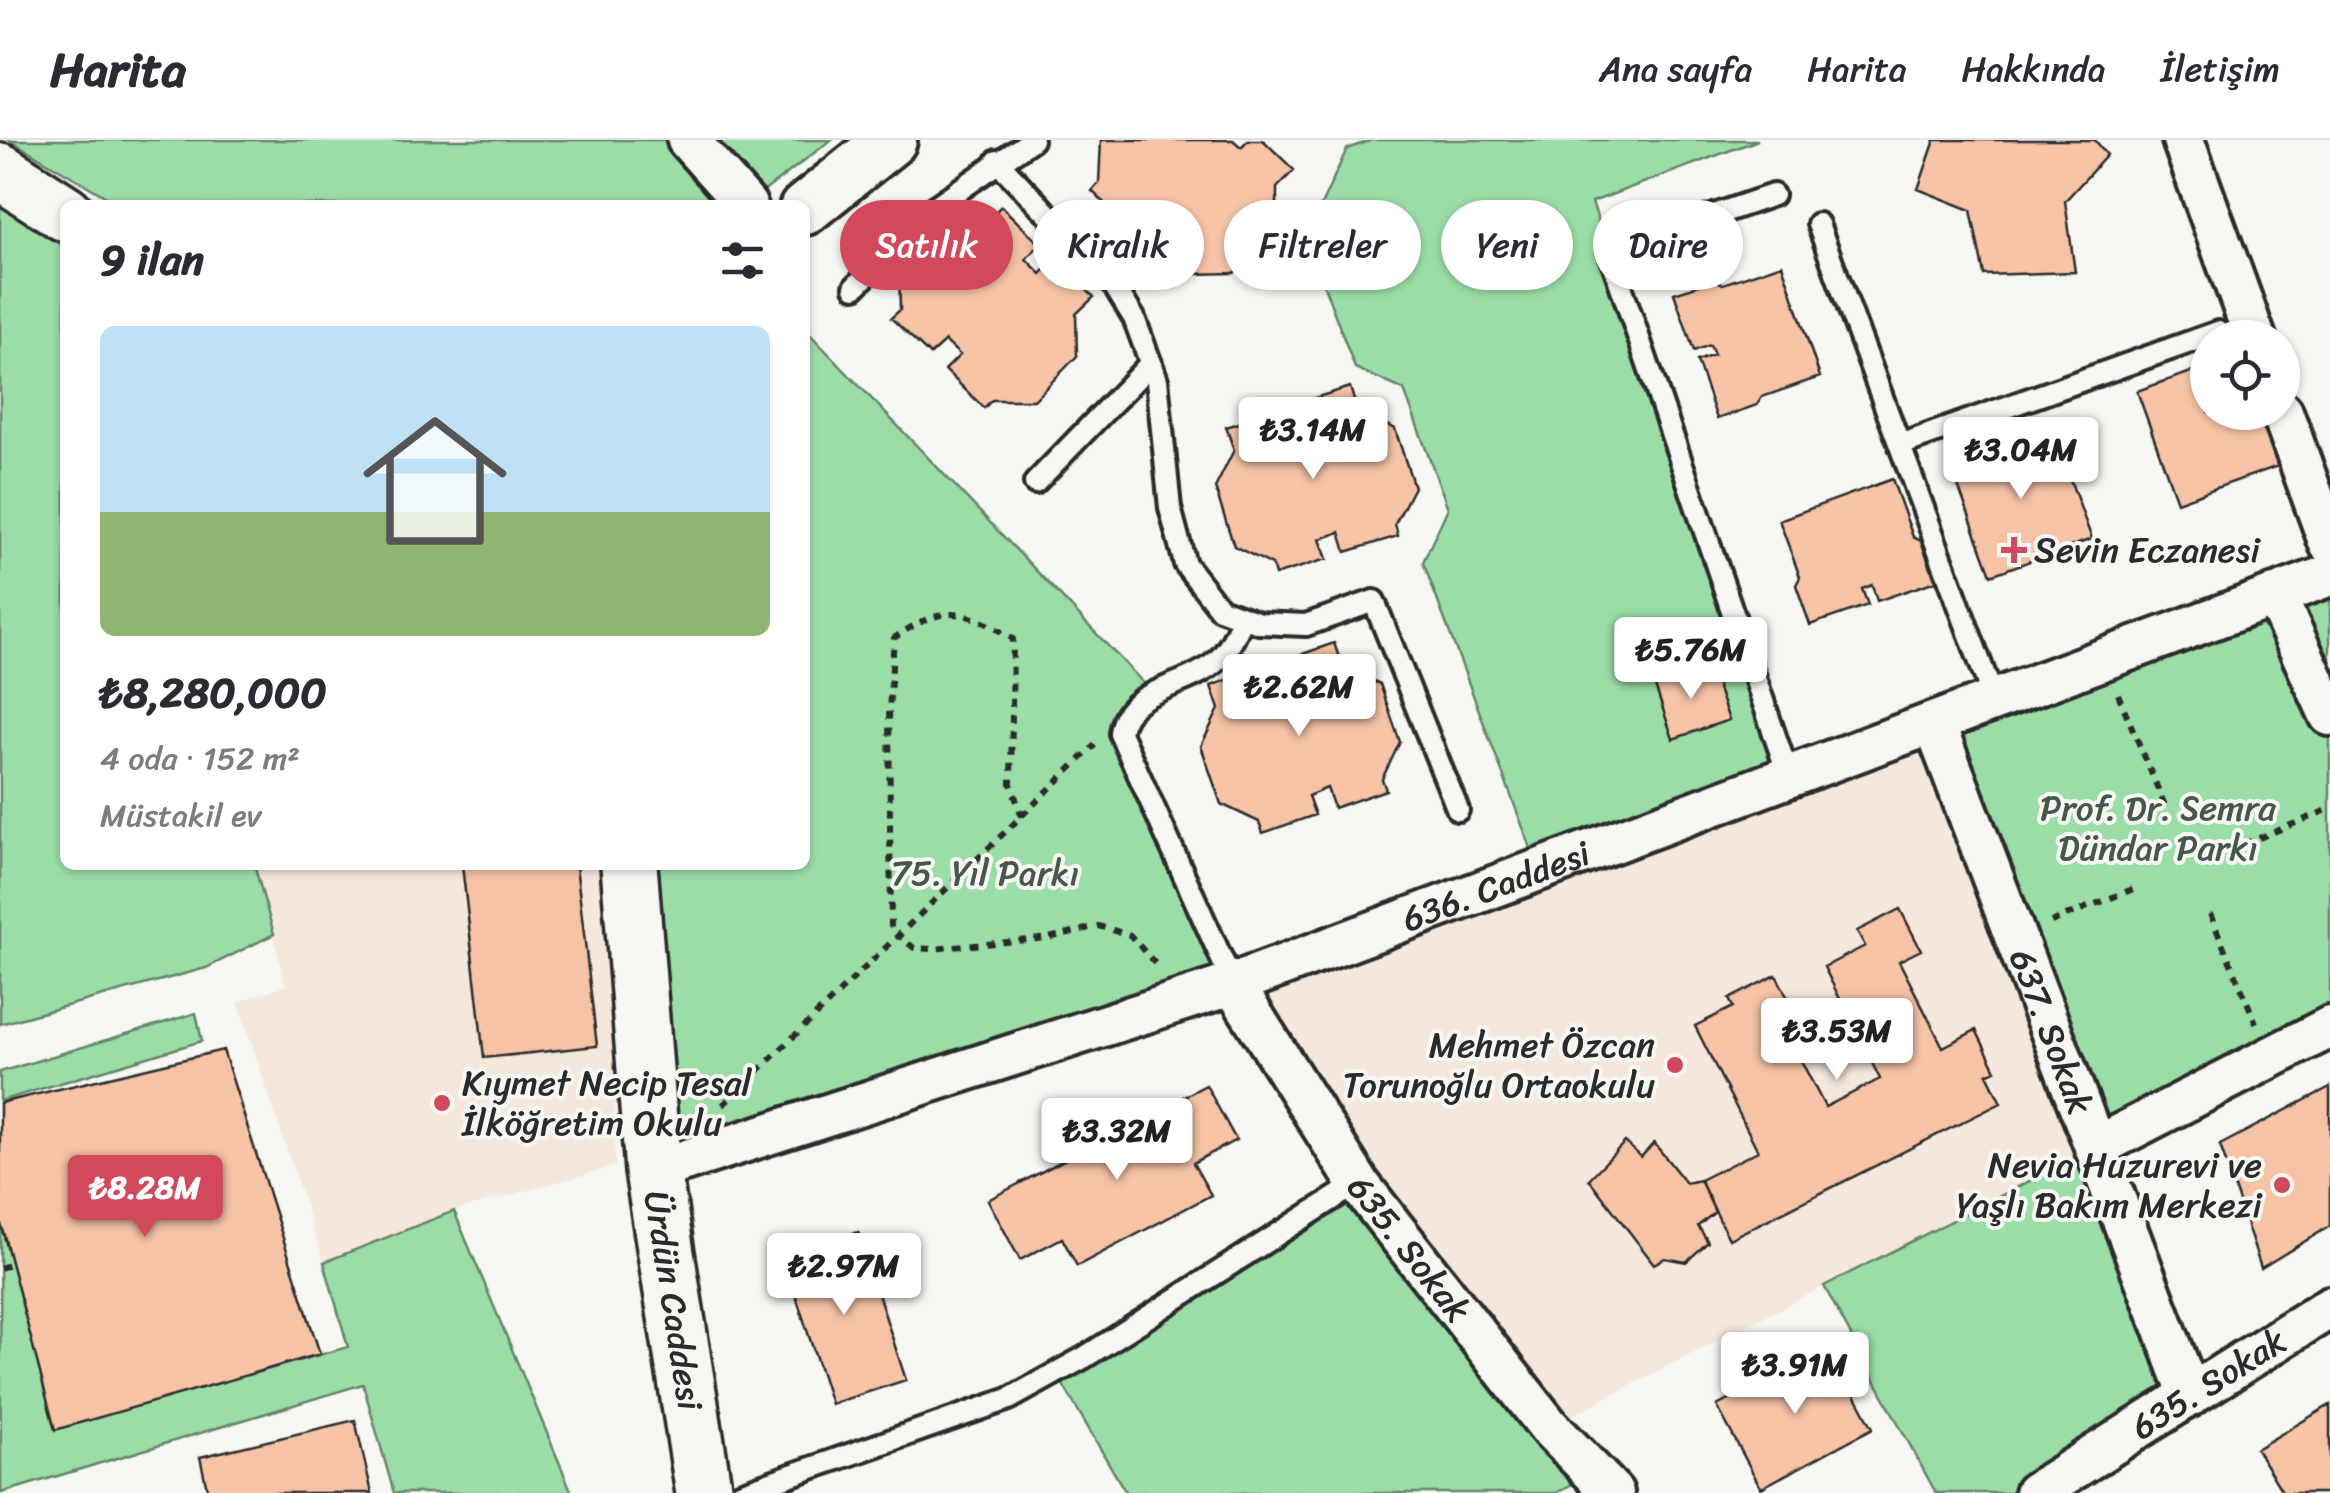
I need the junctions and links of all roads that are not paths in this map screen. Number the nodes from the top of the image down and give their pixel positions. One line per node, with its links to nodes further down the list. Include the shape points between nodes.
1 (688, 140): 8 (street)
2 (891, 140): 10 (street)
3 (1032, 140): 5 (lane)
4 (2183, 140): 13 (street)
5 (997, 161): 9 (lane); 15 (lane, via 1110,279)
6 (0, 171): 11 (main road)
7 (1773, 195): 26 (lane, via 1609,251)
8 (742, 200)
9 (944, 200)
10 (810, 206)
11 (60, 210)
12 (1818, 224): 17 (lane)
13 (2232, 320)
14 (2190, 350): 17 (lane)
15 (1151, 363): 18 (lane); 22 (lane, via 1170,508 1185,564 1220,610)
16 (2289, 430): 19 (street)
17 (1900, 445): 23 (lane)
18 (1036, 483)
19 (2330, 544)
20 (2330, 575): 21 (street, 636. Caddesi)
21 (2276, 596): 23 (street, 636. Caddesi); 24 (street)
22 (1243, 618): 27 (lane, via 1306,625 1374,602); 29 (lane, via 1213,664 1140,699 1122,715 1120,733)
23 (1994, 700): 25 (street, 636. Caddesi)
24 (2330, 715)
25 (1934, 723): 26 (street, 636. Caddesi); 31 (street, 637. Sokak)
26 (1789, 777): 29 (street, 636. Caddesi)
27 (1458, 810)
28 (629, 870): 32 (main road, Ürdün Caddesi)
29 (1233, 984): 32 (street, 636. Caddesi); 33 (street, 635. Sokak)
30 (2330, 1027): 31 (street)
31 (2096, 1147): 35 (street, 637. Sokak)
32 (653, 1171): 36 (main road, Ürdün Caddesi)
33 (1358, 1183): 37 (lane, via 1009,1398); 38 (street, 635. Sokak, via 1550,1427)
34 (2330, 1306): 35 (street, 635. Sokak)
35 (2190, 1396): 39 (street, 635. Sokak)
36 (704, 1493)
37 (740, 1493)
38 (1613, 1493)
39 (2035, 1493)

